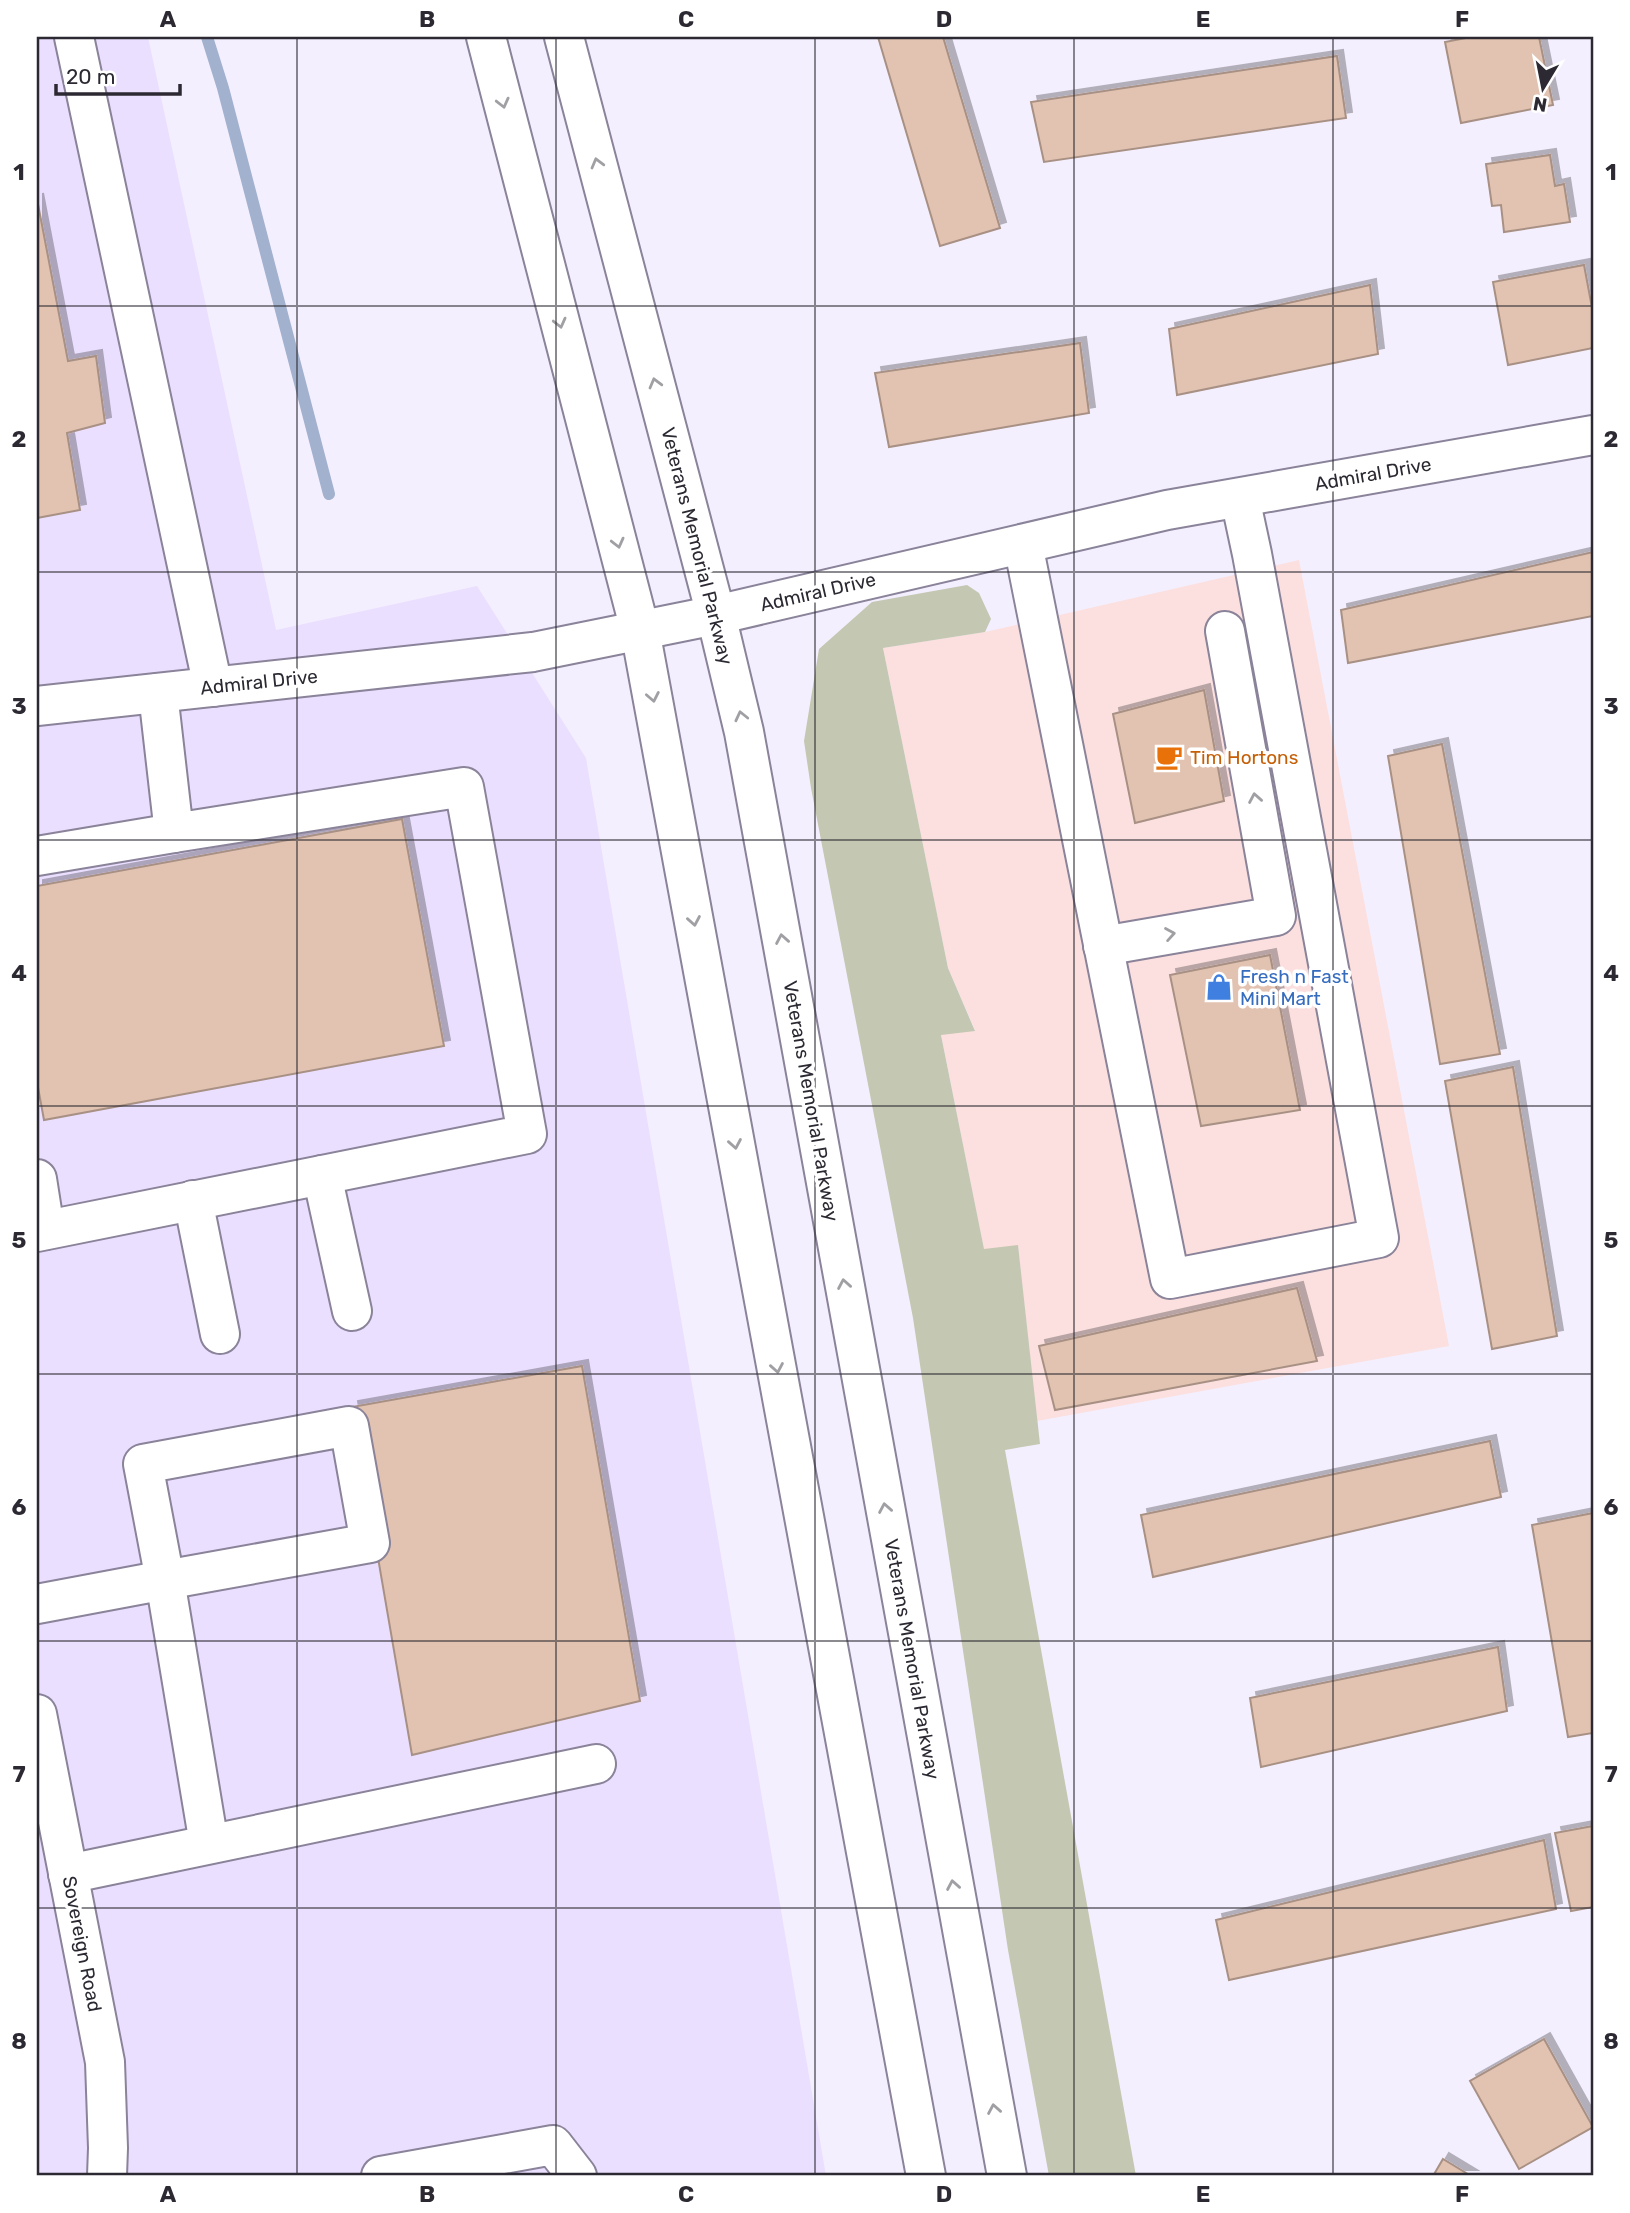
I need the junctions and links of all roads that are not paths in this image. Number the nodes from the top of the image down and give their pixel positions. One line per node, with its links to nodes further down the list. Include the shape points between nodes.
1 (74, 37): 10 (main road)
2 (486, 37): 8 (main road, one-way to 8)
3 (564, 37): 7 (main road, Veterans Memorial Parkway, one-way to 3)
4 (1593, 435): 5 (main road, Admiral Drive)
5 (1240, 498): 6 (main road, Admiral Drive); 15 (main road, via 1379,1238 1170,1279)
6 (1023, 544): 7 (main road, Admiral Drive); 15 (main road)
7 (716, 615): 8 (main road, Admiral Drive); 33 (main road, Veterans Memorial Parkway, one-way to 7, via 744,732)
8 (640, 630): 10 (main road, Admiral Drive, via 533,652); 32 (main road, one-way to 32)
9 (1225, 631): 15 (main road, one-way to 9, via 1276,916)
10 (213, 687): 11 (main road, Admiral Drive)
11 (158, 693): 12 (main road, Admiral Drive); 13 (main road)
12 (37, 706)
13 (174, 832): 14 (main road); 16 (main road, via 464,787 527,1134)
14 (37, 856)
15 (1103, 946)
16 (323, 1175): 18 (main road); 20 (main road)
17 (37, 1179): 19 (main road)
18 (193, 1200): 19 (main road); 21 (main road)
19 (41, 1231)
20 (352, 1311)
21 (220, 1334)
22 (165, 1580): 22 (main road, via 370,1543 348,1426 142,1464); 23 (main road); 27 (main road)
23 (37, 1604)
24 (37, 1714): 26 (main road, Sovereign Road)
25 (596, 1764): 27 (main road)
26 (45, 1797): 28 (main road, Sovereign Road)
27 (209, 1844): 28 (main road)
28 (68, 1874): 29 (main road, Sovereign Road, via 105,2062)
29 (107, 2176)
30 (382, 2176): 31 (main road, via 553,2145)
31 (577, 2176)
32 (926, 2176)
33 (1007, 2176)

